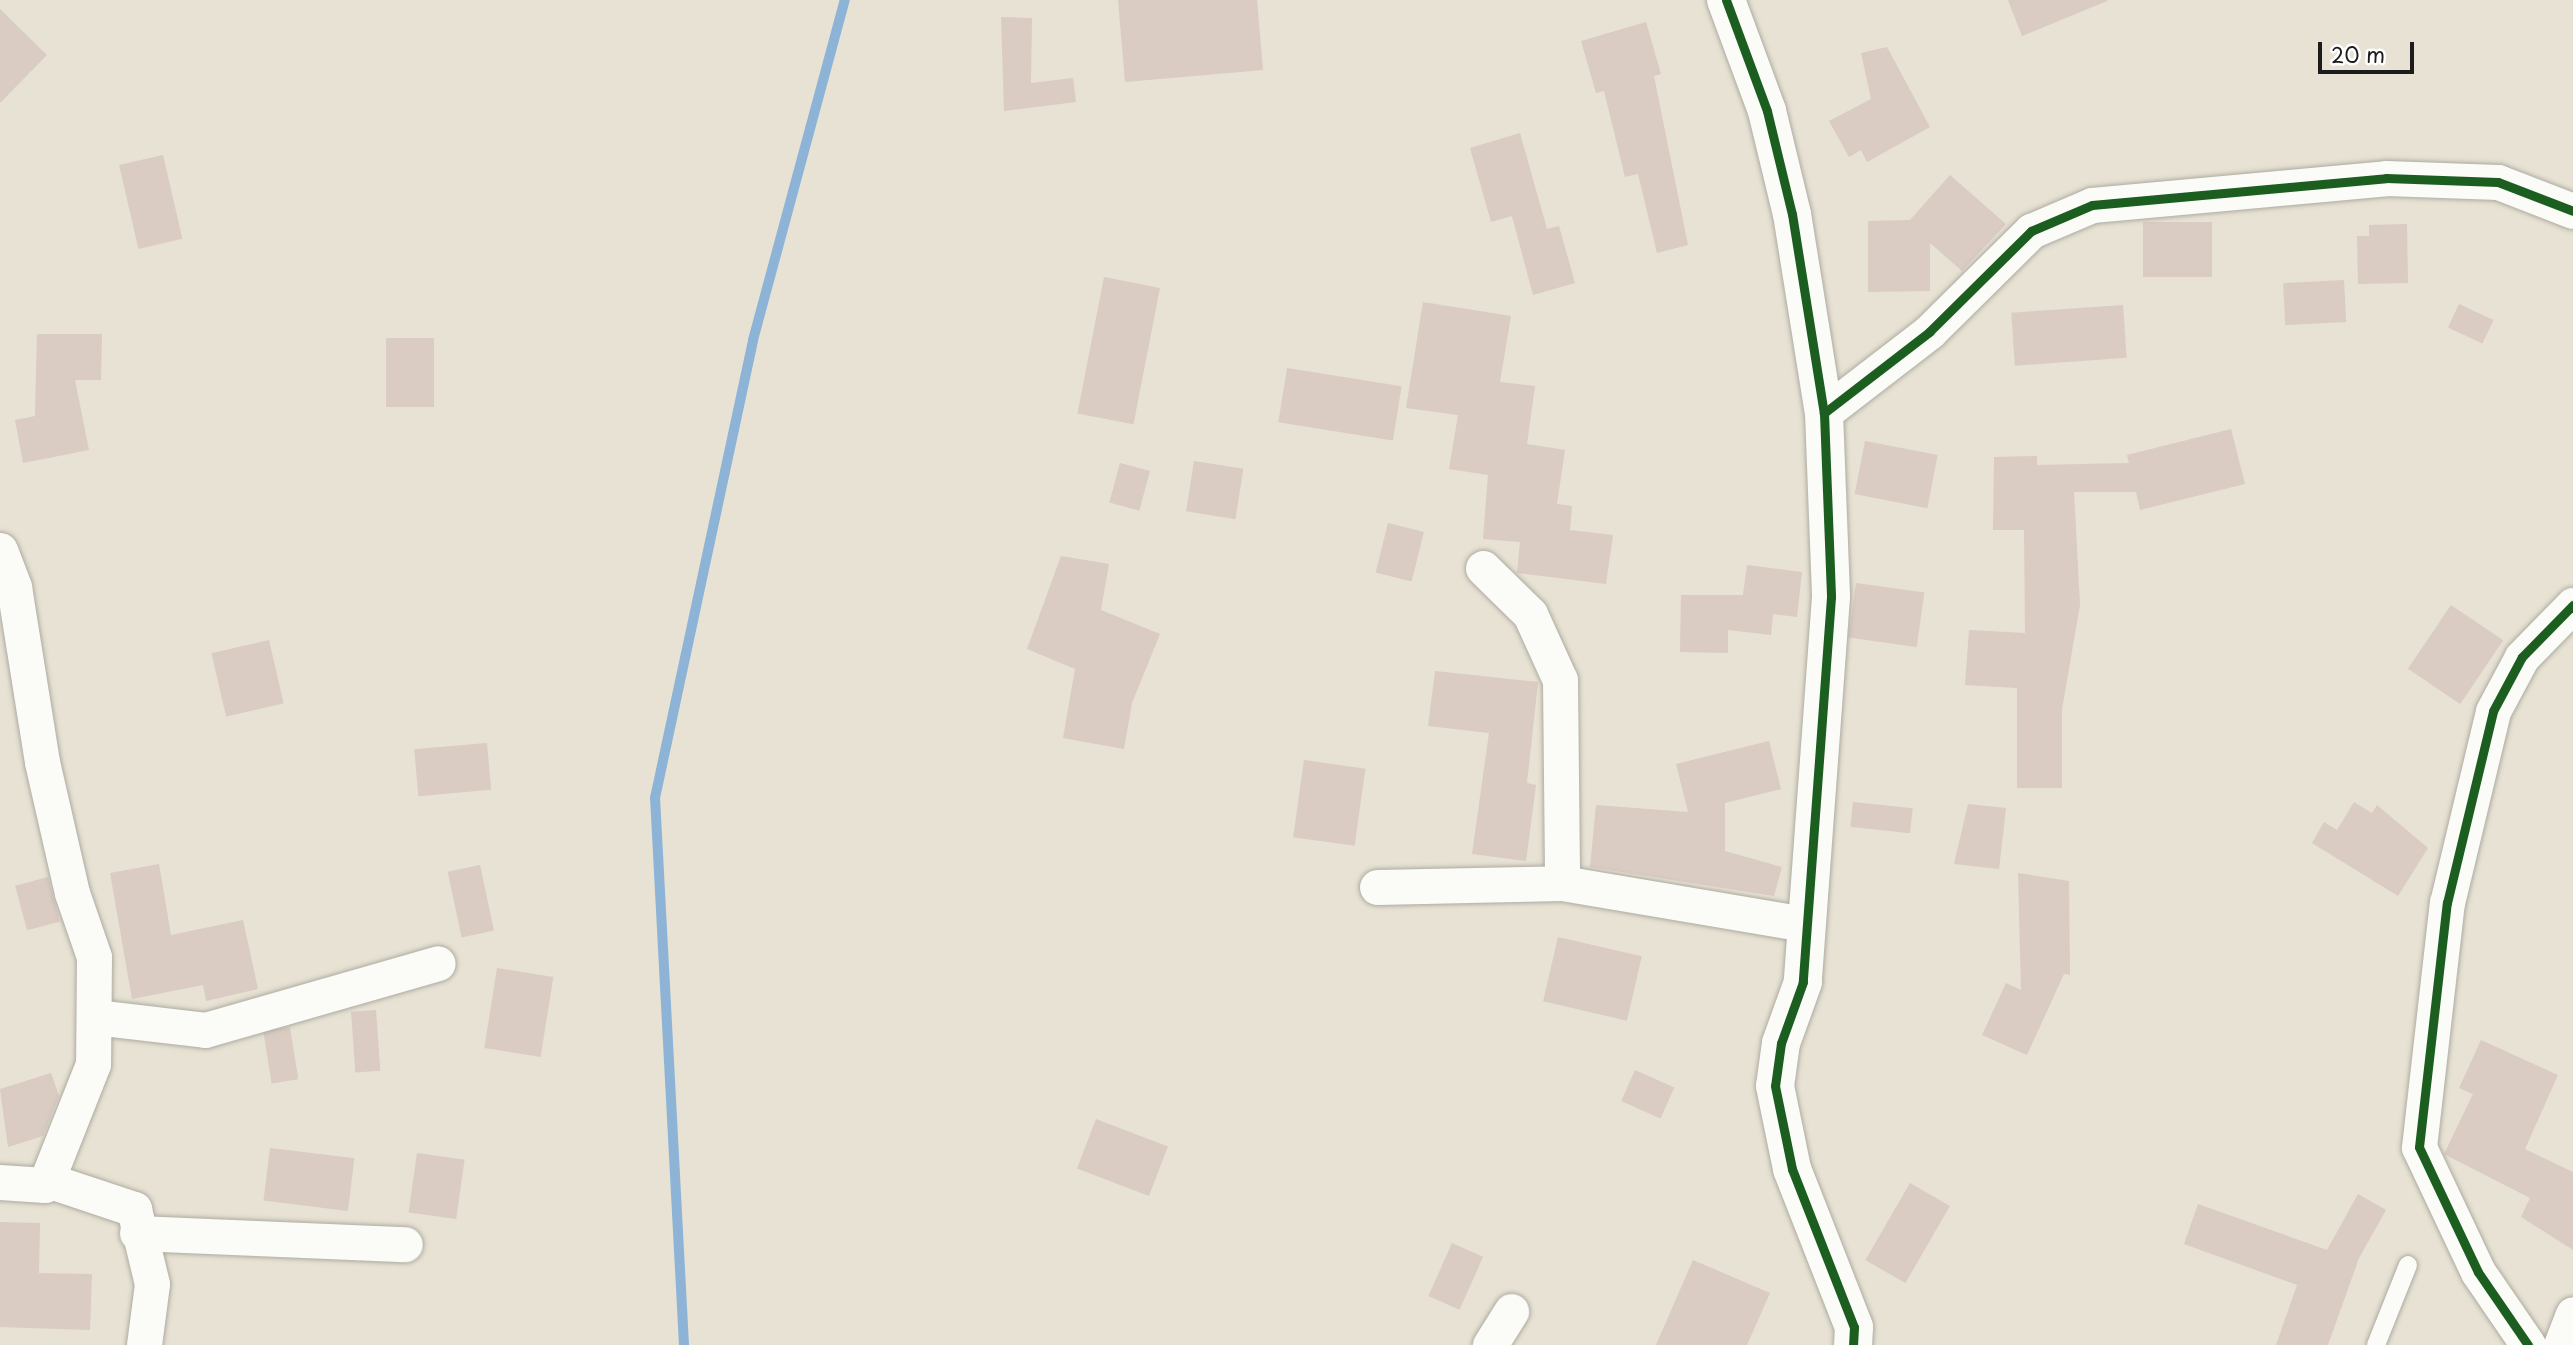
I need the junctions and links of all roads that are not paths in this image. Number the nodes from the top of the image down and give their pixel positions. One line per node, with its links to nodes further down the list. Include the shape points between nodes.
1 (1726, 0): 3 (street, via 1767,111 1792,214)
2 (2573, 211): 3 (street, via 2498,182 2386,178 2092,205 2031,232 1929,332)
3 (1824, 412): 9 (street, via 1831,597)
4 (0, 550): 11 (street, via 14,587 42,762 72,893 94,957)
5 (1483, 568): 7 (street, via 1530,614 1560,680)
6 (2573, 606): 23 (street, via 2522,657 2493,711 2446,903 2418,1147 2477,1272)
7 (1562, 883): 8 (street); 9 (street)
8 (1377, 887)
9 (1805, 924): 21 (street, via 1803,982 1781,1043 1775,1086 1792,1169 1854,1327)
10 (438, 963): 11 (street, via 205,1030)
11 (94, 1017): 12 (street, via 93,1064)
12 (47, 1180): 13 (street, via 45,1185); 14 (street, via 134,1209)
13 (0, 1182)
14 (137, 1233): 15 (street); 19 (street, via 152,1284)
15 (405, 1244)
16 (2408, 1265): 22 (lane)
17 (1510, 1311): 20 (street)
18 (2573, 1314): 24 (street)
19 (144, 1345)
20 (1490, 1345)
21 (1853, 1345)
22 (2376, 1345)
23 (2528, 1345)
24 (2561, 1345)

